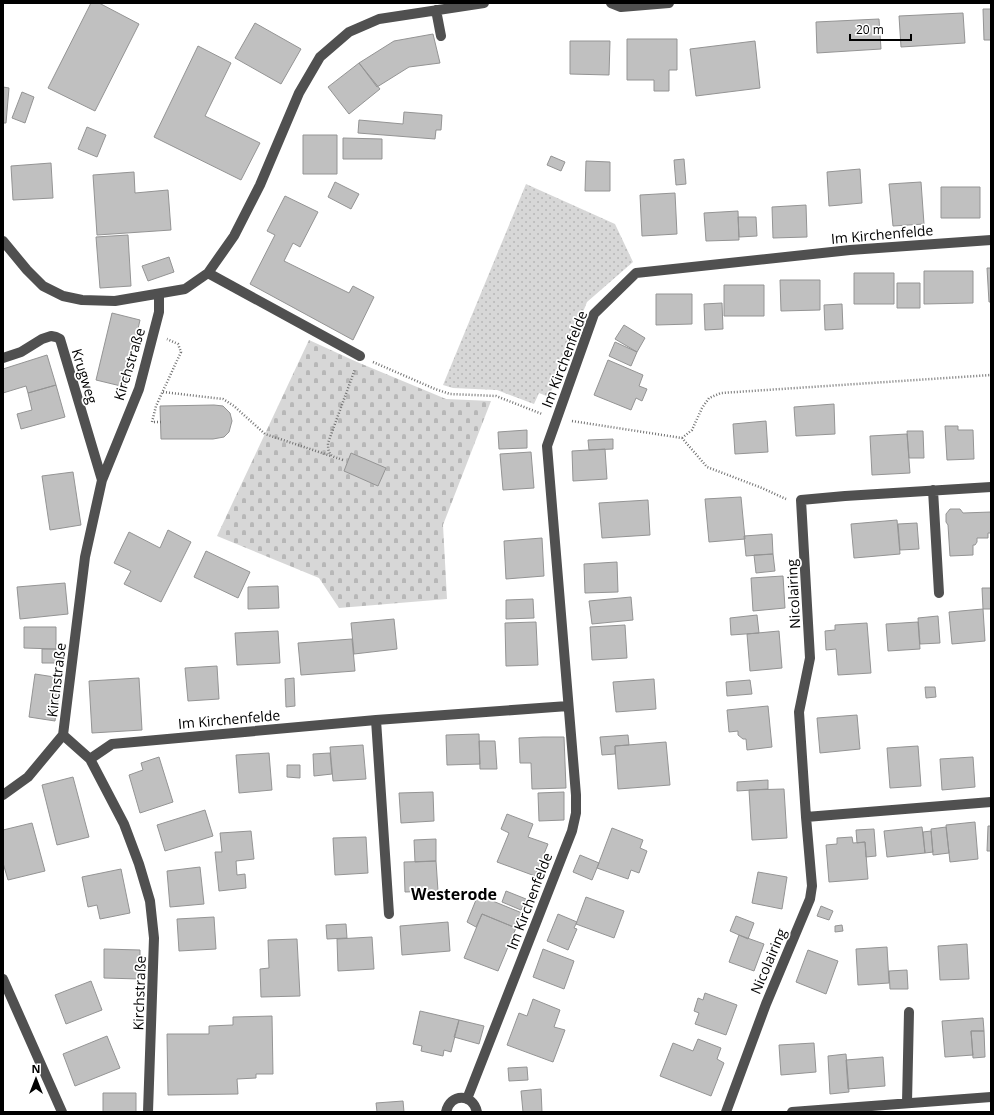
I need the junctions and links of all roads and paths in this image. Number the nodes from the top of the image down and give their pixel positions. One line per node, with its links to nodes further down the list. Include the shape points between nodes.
1 (484, 3): 4 (street)
2 (611, 3): 3 (street, via 621,7)
3 (669, 3)
4 (436, 10): 5 (street); 8 (street, via 379,18 349,32 320,57 298,93 260,185 234,236)
5 (441, 36)
6 (991, 240): 15 (street, Im Kirchenfelde, via 850,250 636,273 594,314)
7 (3, 241): 9 (street, via 43,286 63,296 82,300 115,301)
8 (208, 273): 9 (street, via 186,289); 11 (street)
9 (159, 294): 10 (street, Kirchstraße, via 159,312)
10 (154, 333): 14 (path, via 178,344 181,352); 20 (street, Kirchstraße, via 139,389)
11 (360, 356): 15 (path, via 450,394 496,396); 18 (path, via 328,443 328,451)
12 (3, 358): 20 (street, Krugweg, via 21,352 51,336 60,339)
13 (991, 375): 17 (path, via 721,393 709,398 692,430)
14 (163, 392): 16 (path, via 152,422); 18 (path, via 223,399 265,434)
15 (556, 419): 17 (path); 25 (street, Im Kirchenfelde, via 547,446)
16 (161, 422)
17 (682, 438): 23 (path, via 707,467 784,499)
18 (332, 456): 19 (path)
19 (343, 460)
20 (102, 480): 27 (street, Kirchstraße, via 85,557)
21 (991, 487): 22 (street)
22 (933, 490): 23 (street); 24 (street)
23 (801, 500): 31 (street, Nicolairing, via 810,658 799,712)
24 (939, 593)
25 (568, 706): 26 (street, Im Kirchenfelde); 36 (street, Im Kirchenfelde, via 576,795 572,831)
26 (376, 720): 28 (street, Im Kirchenfelde, via 112,744); 32 (street)
27 (63, 734): 28 (street, Kirchstraße); 29 (street, via 28,777)
28 (90, 759): 39 (street, Kirchstraße, via 124,824 150,901 154,938)
29 (3, 795)
30 (991, 802): 31 (street)
31 (806, 817): 42 (street, Nicolairing, via 812,886 810,899 766,1004)
32 (389, 914)
33 (3, 979): 38 (street)
34 (909, 1012): 37 (street)
35 (991, 1097): 37 (street)
36 (467, 1099): 40 (street, via 457,1098 452,1101); 41 (street, via 472,1102)
37 (907, 1102): 43 (street)
38 (62, 1112)
39 (148, 1112)
40 (446, 1112)
41 (477, 1112)
42 (726, 1112)
43 (792, 1112)

